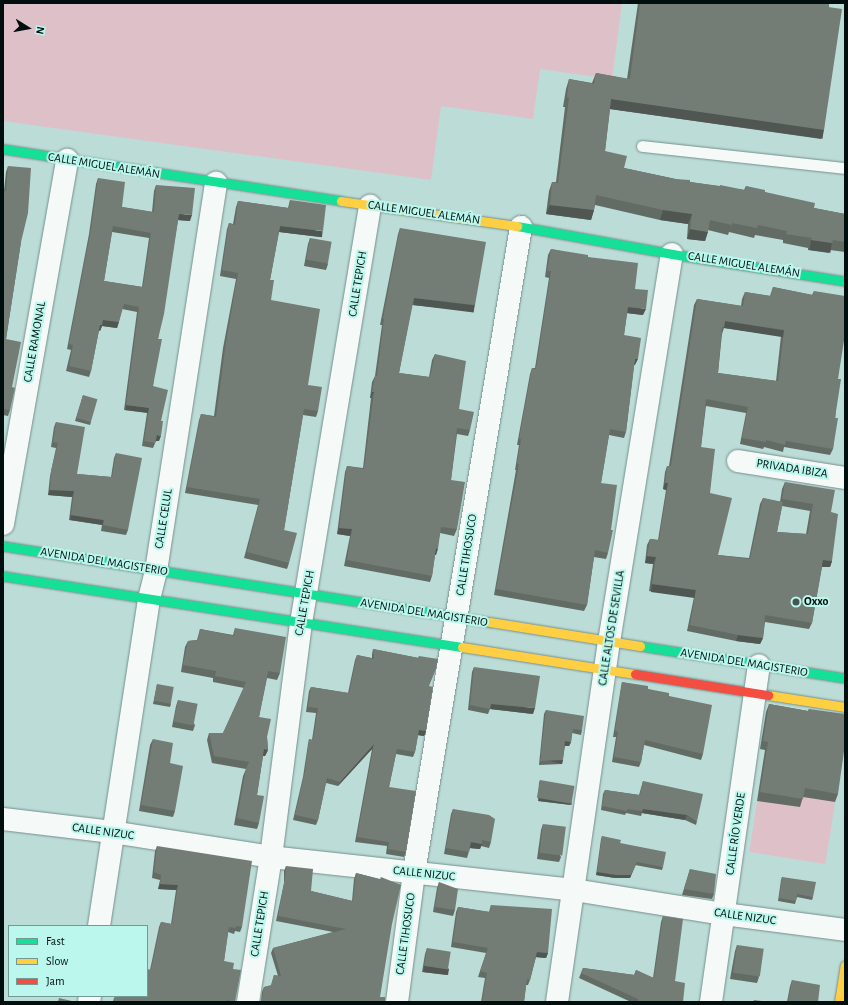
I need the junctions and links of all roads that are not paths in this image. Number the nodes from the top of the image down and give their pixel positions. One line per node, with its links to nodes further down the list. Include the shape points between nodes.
1 (642, 146): 4 (lane)
2 (3, 149): 3 (street, CALLE MIGUEL ALEMÁN)
3 (67, 160): 5 (street, CALLE MIGUEL ALEMÁN); 12 (street, CALLE RAMONAL)
4 (845, 168)
5 (216, 183): 6 (street, CALLE MIGUEL ALEMÁN); 14 (street, CALLE CELUL)
6 (370, 206): 7 (street, CALLE MIGUEL ALEMÁN); 16 (street, CALLE TEPICH)
7 (521, 227): 8 (street, CALLE MIGUEL ALEMÁN); 18 (street, CALLE TIHOSUCO)
8 (672, 254): 9 (street, CALLE MIGUEL ALEMÁN); 20 (street, CALLE ALTOS DE SEVILLA)
9 (845, 281)
10 (738, 461): 11 (street, PRIVADA IBIZA)
11 (845, 478)
12 (3, 524)
13 (3, 546): 14 (street, AVENIDA DEL MAGISTERIO)
14 (156, 571): 16 (street, AVENIDA DEL MAGISTERIO); 17 (street, CALLE CELUL)
15 (3, 576): 17 (street)
16 (307, 594): 18 (street, AVENIDA DEL MAGISTERIO); 19 (street, CALLE TEPICH)
17 (149, 599): 19 (street); 28 (street, CALLE CELUL)
18 (456, 618): 20 (street, AVENIDA DEL MAGISTERIO); 21 (street, CALLE TIHOSUCO)
19 (301, 622): 21 (street); 29 (street, CALLE TEPICH)
20 (609, 642): 22 (street, AVENIDA DEL MAGISTERIO); 23 (street, CALLE ALTOS DE SEVILLA)
21 (452, 646): 23 (street); 30 (street, CALLE TIHOSUCO)
22 (759, 665): 24 (street, AVENIDA DEL MAGISTERIO); 25 (street, CALLE RÍO VERDE)
23 (605, 670): 25 (street); 31 (street, CALLE ALTOS DE SEVILLA)
24 (845, 678)
25 (755, 693): 26 (street); 32 (street, CALLE RÍO VERDE)
26 (845, 707)
27 (3, 819): 28 (street, CALLE NIZUC)
28 (112, 832): 29 (street, CALLE NIZUC); 33 (street, CALLE CELUL)
29 (271, 857): 30 (street, CALLE NIZUC); 36 (street, CALLE TEPICH)
30 (414, 872): 31 (street, CALLE NIZUC); 37 (street, CALLE TIHOSUCO)
31 (574, 890): 32 (street, CALLE NIZUC); 38 (street, CALLE ALTOS DE SEVILLA)
32 (724, 914): 34 (street, CALLE NIZUC); 39 (street, CALLE RÍO VERDE)
33 (99, 925)
34 (845, 930)
35 (845, 965): 40 (street)
36 (248, 1002)
37 (397, 1002)
38 (557, 1002)
39 (711, 1002)
40 (839, 1002)

